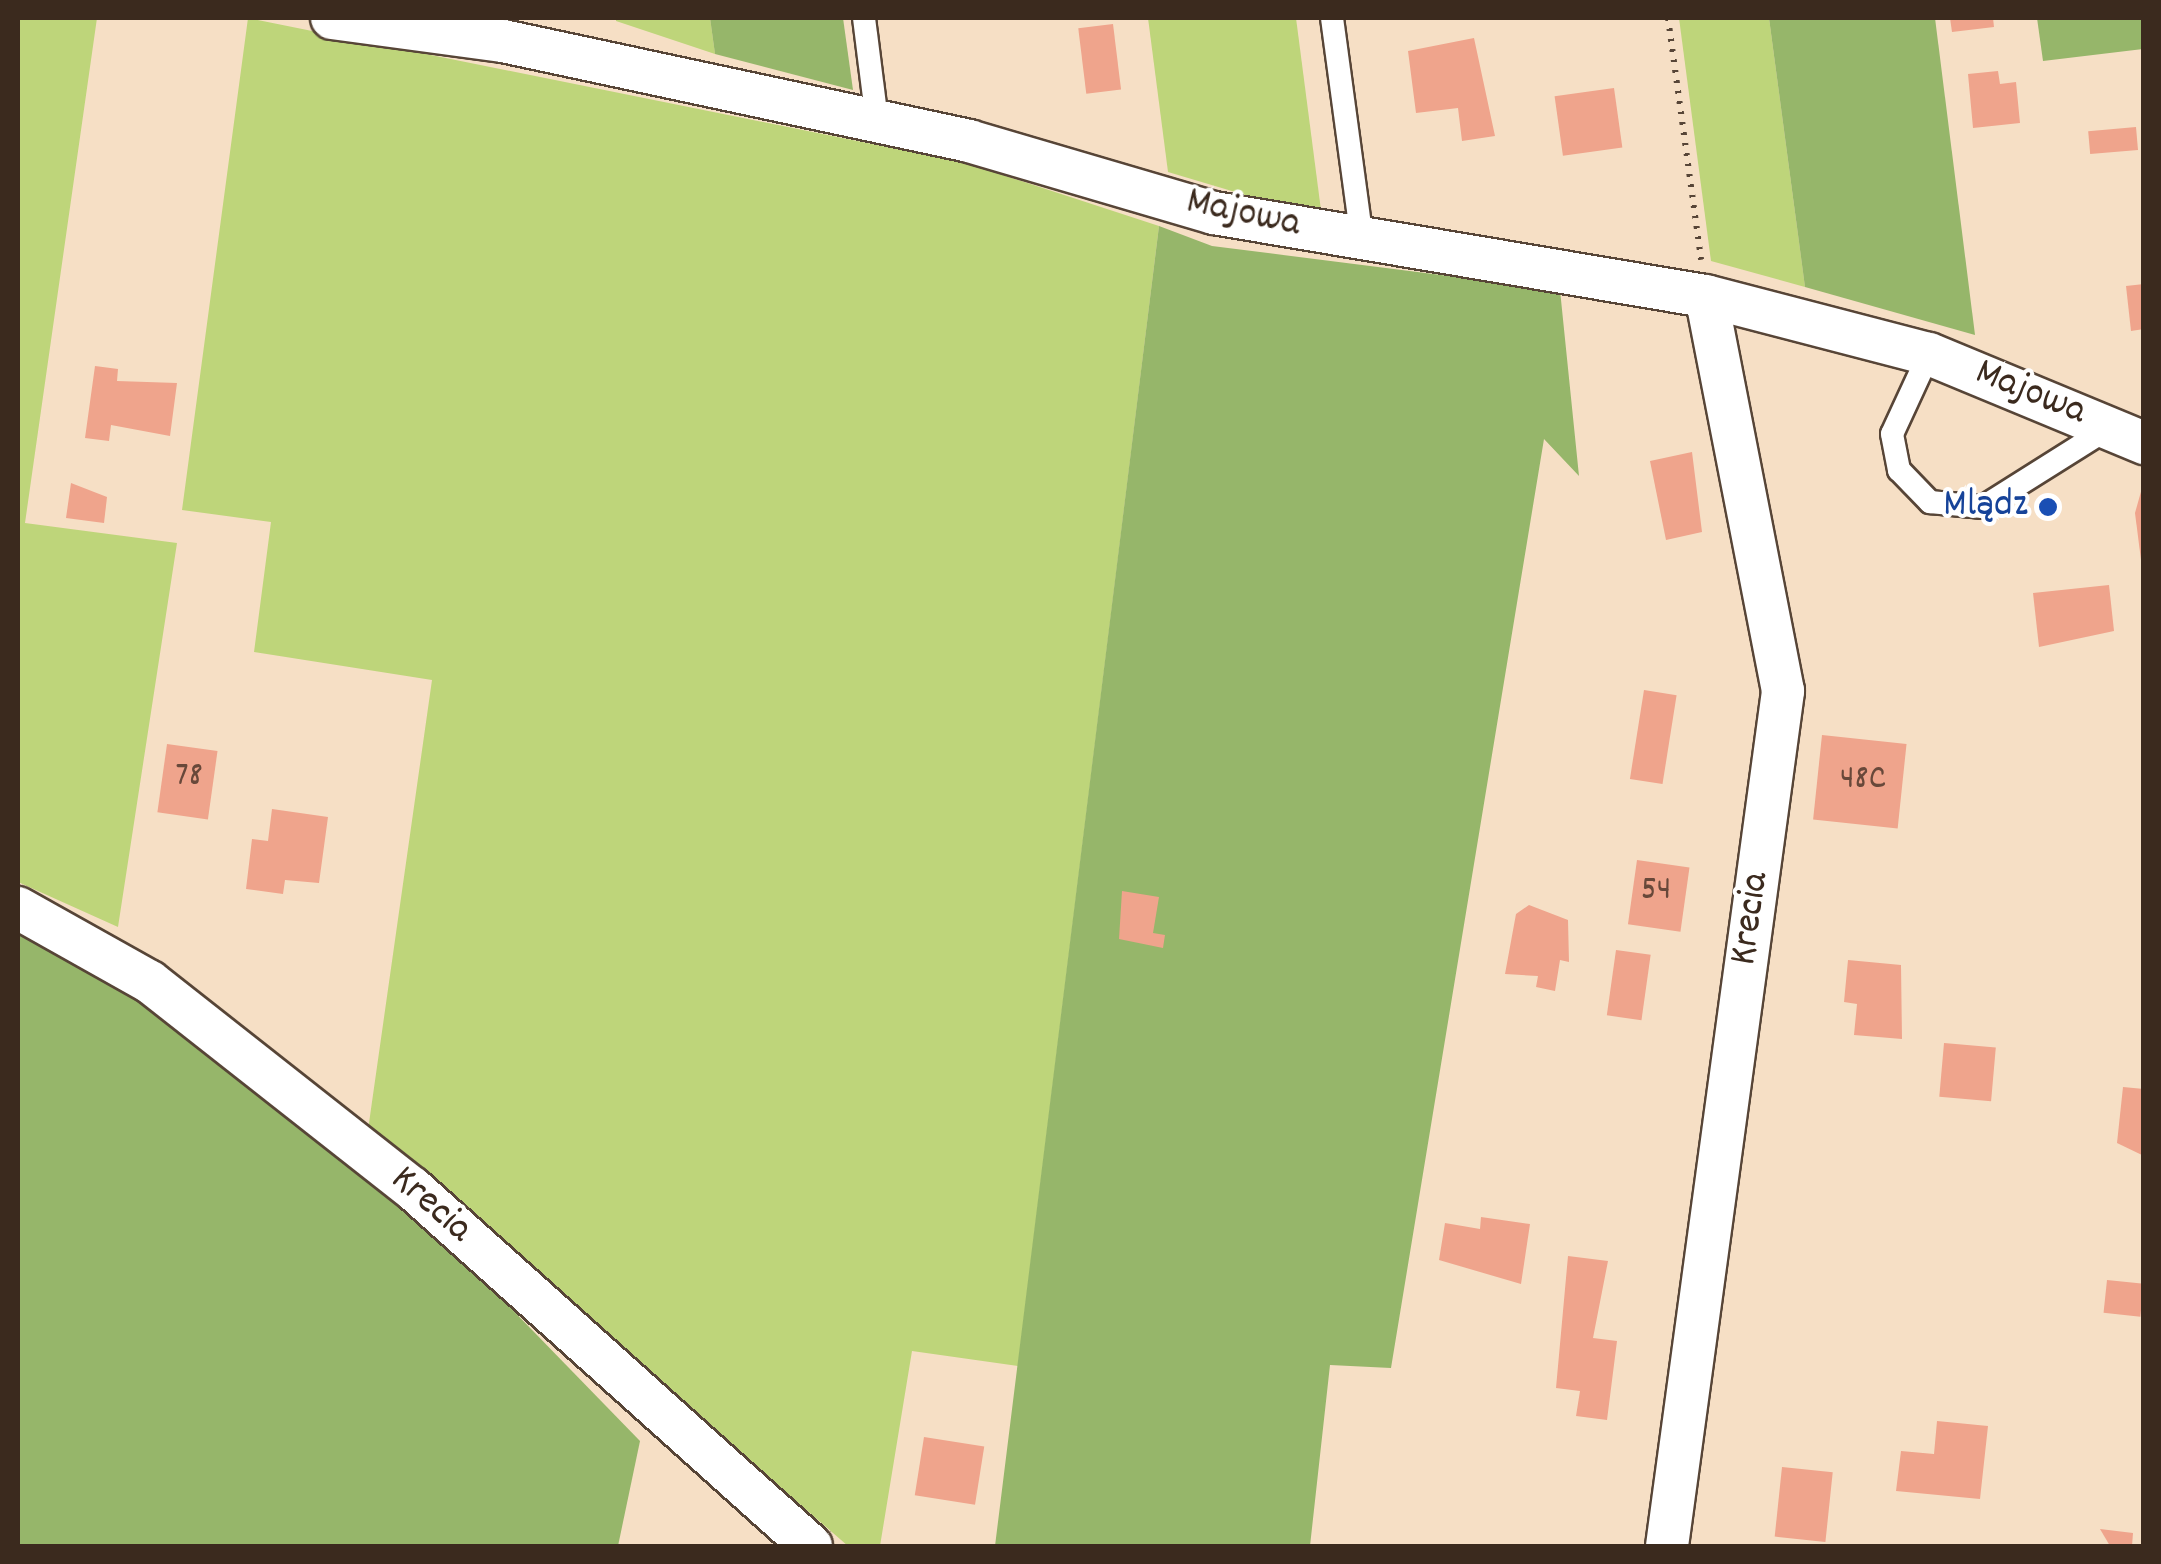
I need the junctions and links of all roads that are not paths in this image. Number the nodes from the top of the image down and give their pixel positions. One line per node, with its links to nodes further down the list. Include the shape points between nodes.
1 (332, 18): 4 (street, Majowa, via 503,41)
2 (864, 18): 4 (lane)
3 (1332, 18): 5 (lane)
4 (878, 121): 5 (street, Majowa, via 1214,213)
5 (1362, 239): 6 (street, Majowa)
6 (1706, 296): 7 (street, Majowa); 11 (street, Krecia, via 1783,691)
7 (1929, 354): 8 (street, Majowa); 8 (lane, via 1900,410 1892,450 1930,502 1983,508)
8 (2127, 435)
9 (18, 908): 10 (street, Krecia, via 150,982 397,1176)
10 (810, 1546)
11 (1667, 1546)

